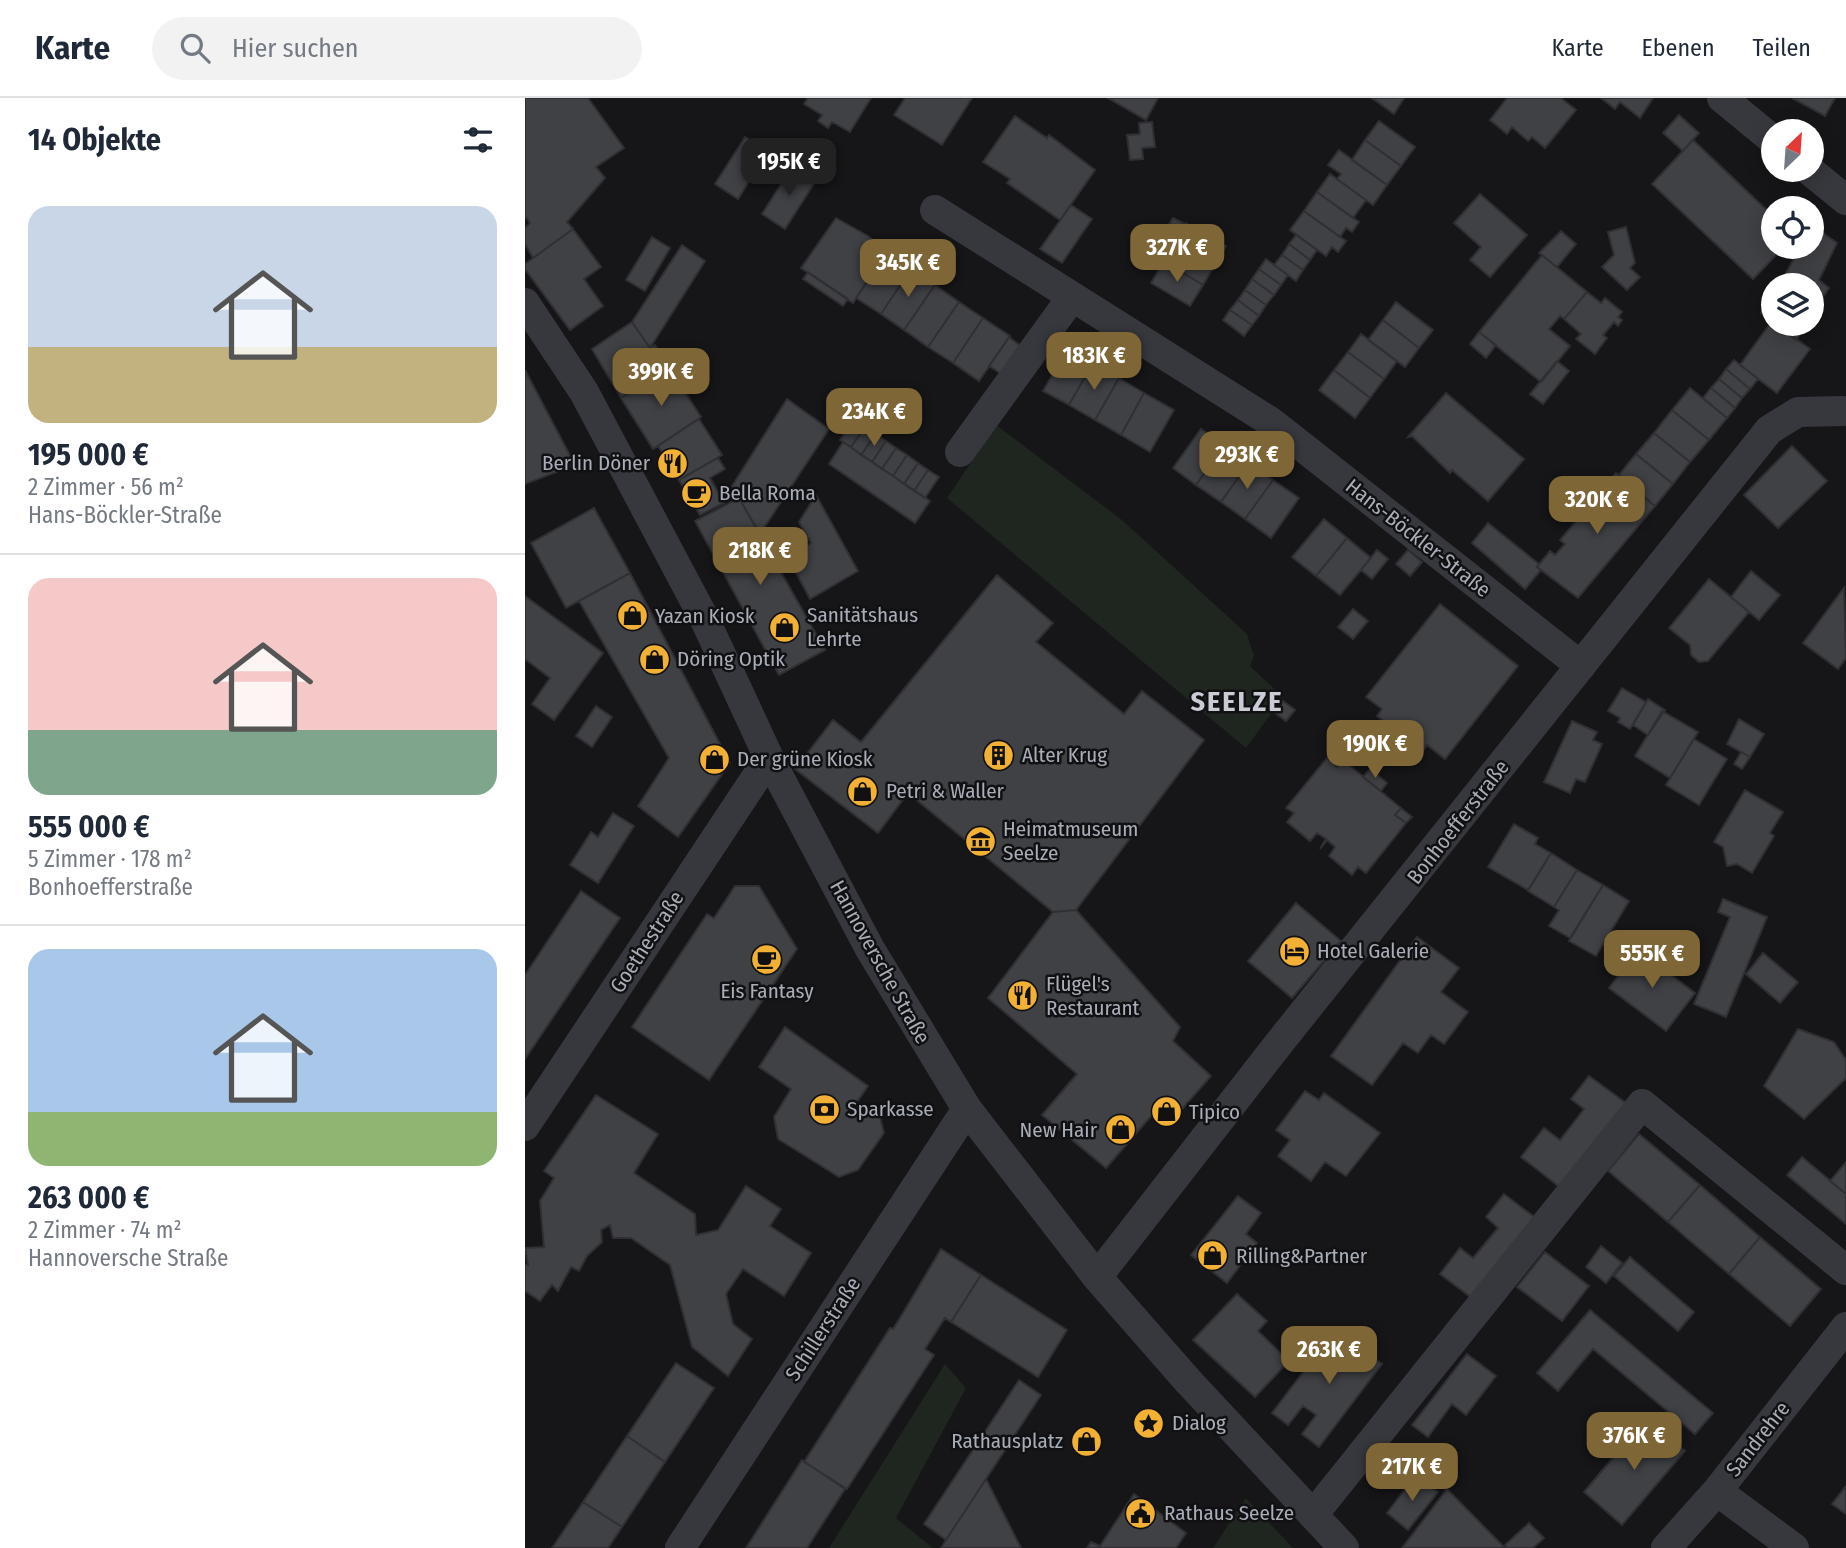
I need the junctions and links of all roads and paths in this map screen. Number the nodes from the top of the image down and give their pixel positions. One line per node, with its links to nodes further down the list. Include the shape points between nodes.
1 (1722, 98): 2 (street)
2 (1761, 130)
3 (1824, 182): 4 (street)
4 (1846, 200)
5 (935, 209): 6 (street, Hans-Böckler-Straße)
6 (1072, 298): 9 (street); 10 (street, Hans-Böckler-Straße, via 1271,422)
7 (525, 303): 11 (street, Hannoversche Straße, via 584,392 705,620)
8 (1845, 411): 10 (street, Bonhoefferstraße, via 1798,412 1769,430)
9 (960, 453)
10 (1581, 666): 15 (street, Bonhoefferstraße)
11 (769, 758): 12 (street, Hannoversche Straße, via 870,949); 13 (street, Goethestraße)
12 (967, 1109): 15 (street, Hannoversche Straße); 19 (street, Schillerstraße)
13 (527, 1121)
14 (1846, 1270): 18 (street, via 1642,1104)
15 (1097, 1277): 18 (street, Hannoversche Straße)
16 (1846, 1327): 17 (street, Sandrehre)
17 (1717, 1491): 21 (street, Sandrehre); 22 (street)
18 (1313, 1515): 20 (street, Hannoversche Straße)
19 (680, 1548)
20 (1344, 1548)
21 (1666, 1548)
22 (1794, 1548)

